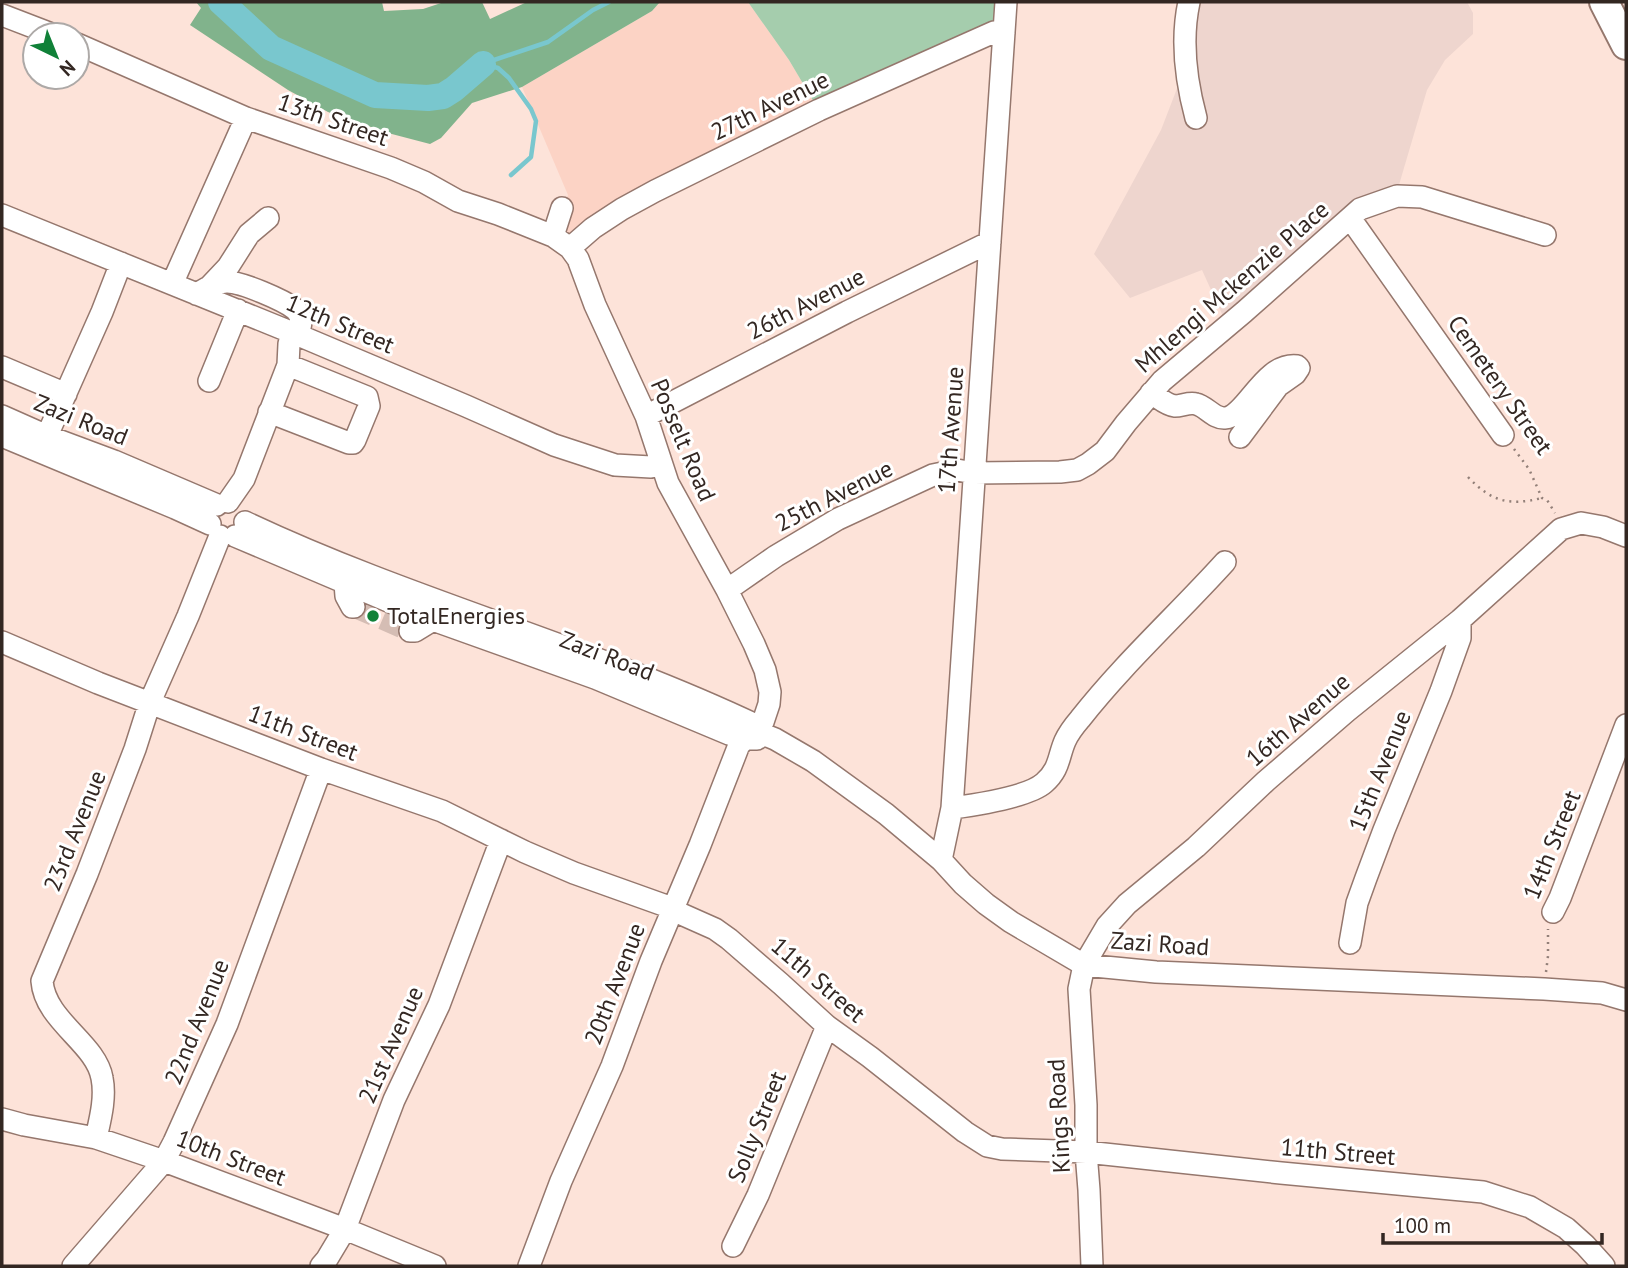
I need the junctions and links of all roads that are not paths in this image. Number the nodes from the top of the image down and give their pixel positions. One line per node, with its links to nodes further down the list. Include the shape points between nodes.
1 (1006, 2): 6 (street, 17th Avenue)
2 (1189, 2): 10 (street, via 1186,55)
3 (1605, 2): 7 (main road); 8 (main road)
4 (2, 15): 5 (street)
5 (21, 22)
6 (1004, 33): 17 (street, 27th Avenue, via 994,32 819,110); 18 (street, 17th Avenue)
7 (1626, 38)
8 (1626, 45)
9 (91, 50): 11 (street, 13th Street)
10 (1196, 117)
11 (246, 118): 17 (street, 13th Street, via 391,168 458,201); 20 (street)
12 (562, 208): 17 (street)
13 (2, 215): 19 (street, 12th Street)
14 (268, 218): 21 (street, via 249,233 228,267)
15 (1350, 218): 16 (street, Mhlengi Mckenzie Place, via 1360,209 1397,196 1422,197); 27 (street, Mhlengi Mckenzie Place); 32 (street, Cemetery Street)
16 (1545, 234)
17 (562, 242): 31 (street, Posselt Road, via 578,259)
18 (990, 242): 31 (street, 26th Avenue); 37 (street, 17th Avenue)
19 (121, 263): 20 (street, 12th Street); 28 (street)
20 (172, 284): 21 (street, 12th Street)
21 (204, 290): 22 (street, 12th Street); 23 (street, via 224,282 239,284 290,305 302,322)
22 (238, 310): 23 (street, 12th Street); 26 (street)
23 (295, 333): 24 (street, 23rd Avenue); 36 (street, 12th Street, via 554,445 615,465)
24 (288, 365): 29 (street, 23rd Avenue); 29 (street, via 367,397 369,406 353,443)
25 (2, 367): 28 (street)
26 (209, 381)
27 (1151, 393): 34 (street, via 1173,405 1194,403 1227,418 1275,373 1297,366); 37 (street, Mhlengi Mckenzie Place, via 1105,451 1077,470)
28 (66, 394): 35 (street)
29 (269, 412): 38 (street, 23rd Avenue)
30 (2, 416): 35 (street, Zazi Road)
31 (646, 416): 36 (street, Posselt Road)
32 (1503, 435)
33 (2, 436): 35 (street, Zazi Road)
34 (1240, 437)
35 (43, 444): 38 (street, Zazi Road, via 114,461)
36 (661, 464): 42 (street, Posselt Road)
37 (974, 473): 42 (street, 25th Avenue, via 957,470 933,475 838,519); 52 (street, 17th Avenue)
38 (228, 519): 41 (street, Zazi Road); 48 (street, 23rd Avenue); 50 (street, Zazi Road, via 603,661)
39 (1626, 536): 45 (street, 16th Avenue, via 1581,523 1561,529)
40 (1225, 562): 52 (street, via 1070,730 1059,763 1043,784)
41 (345, 583): 43 (street); 44 (street, Zazi Road)
42 (727, 590): 50 (street, Posselt Road, via 768,680 769,704)
43 (354, 607)
44 (433, 620): 46 (street); 50 (street, Zazi Road)
45 (1460, 620): 57 (street, 15th Avenue, via 1460,638 1441,691 1357,903); 58 (street, 16th Avenue, via 1347,711 1127,904 1107,926)
46 (410, 631)
47 (2, 642): 48 (street, 11th Street)
48 (150, 702): 51 (street, 11th Street); 62 (street, 23rd Avenue, via 43,981 49,1004 95,1060 102,1077)
49 (1626, 725): 56 (street, 14th Street)
50 (756, 733): 54 (street, Zazi Road, via 833,774); 55 (street, 20th Avenue, via 739,745)
51 (321, 769): 53 (street, 11th Street, via 442,811); 64 (street, 22nd Avenue, via 227,1024)
52 (953, 808): 54 (street, 17th Avenue)
53 (502, 840): 55 (street, 11th Street, via 574,873); 65 (street, 21st Avenue)
54 (941, 860): 58 (street, Zazi Road, via 986,904)
55 (672, 908): 60 (street, 11th Street, via 729,939); 70 (street, 20th Avenue)
56 (1553, 912)
57 (1350, 943)
58 (1084, 965): 59 (street, Zazi Road, via 1544,989 1602,993); 63 (street, Kings Road, via 1079,989)
59 (1626, 1000)
60 (827, 1026): 63 (street, 11th Street, via 987,1146); 66 (street, Solly Street)
61 (2, 1119): 62 (street, 10th Street)
62 (96, 1138): 64 (street, 10th Street)
63 (1086, 1152): 71 (street, Kings Road); 72 (street, 11th Street, via 1483,1192 1530,1207 1566,1228)
64 (164, 1161): 65 (street, 10th Street); 67 (street, 22nd Avenue)
65 (345, 1229): 68 (street, 21st Avenue); 69 (street, 10th Street)
66 (733, 1247)
67 (73, 1266)
68 (321, 1266)
69 (436, 1266)
70 (530, 1266)
71 (1093, 1266)
72 (1604, 1266)

